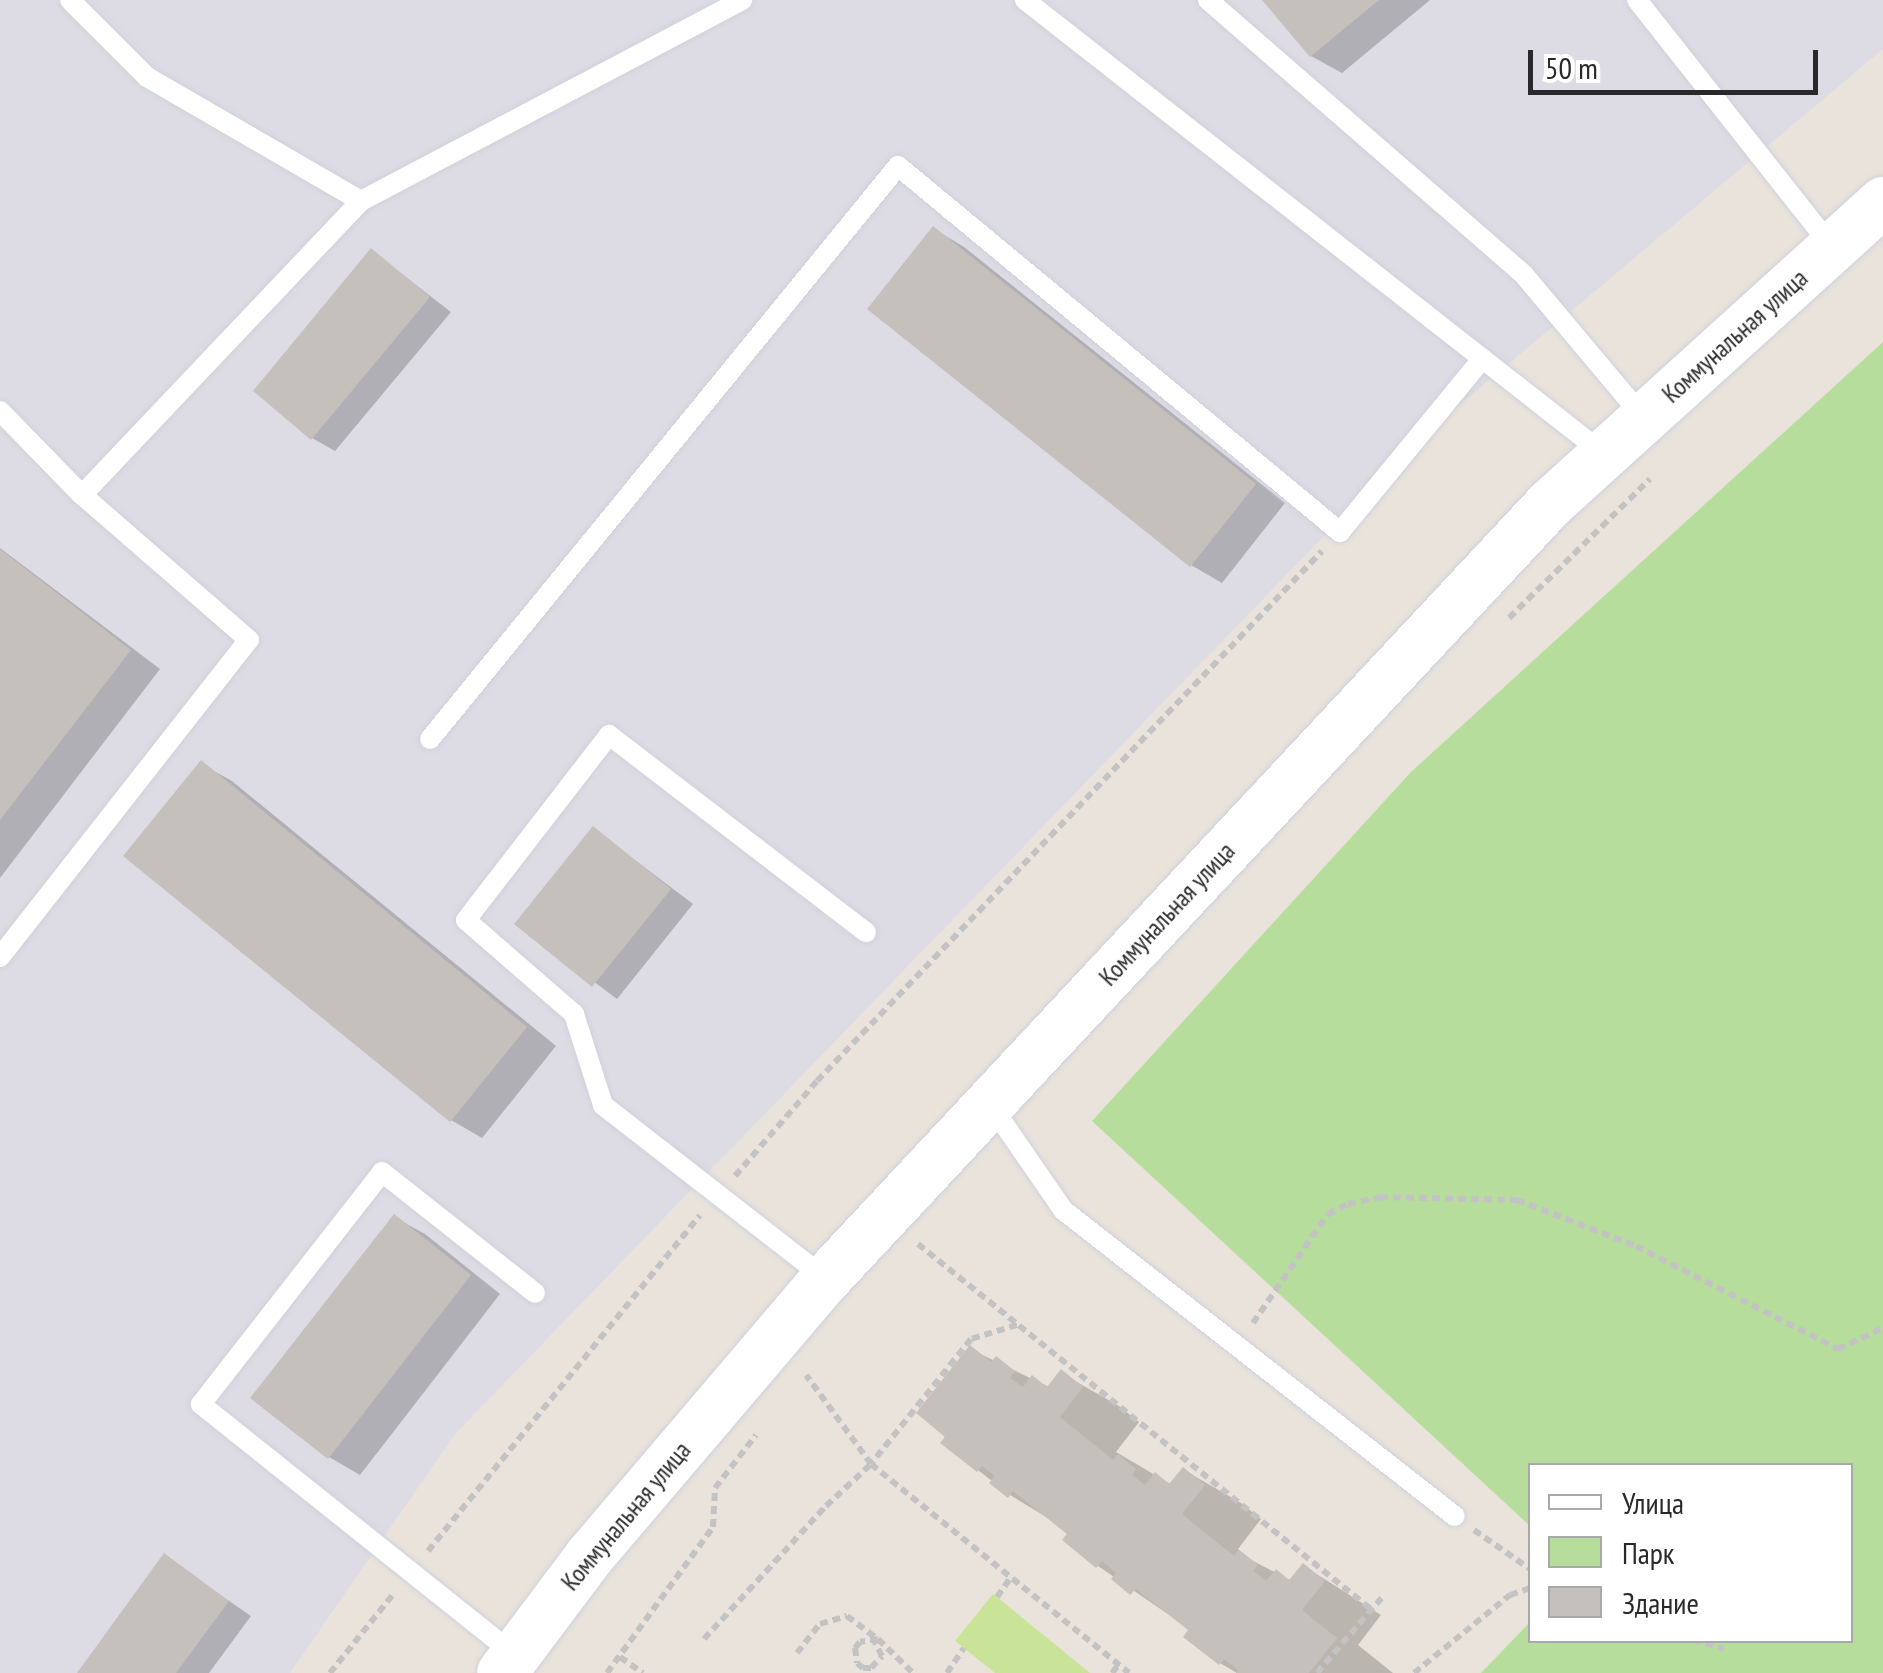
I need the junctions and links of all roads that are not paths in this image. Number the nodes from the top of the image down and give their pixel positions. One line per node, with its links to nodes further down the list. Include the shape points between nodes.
1 (70, 0): 6 (lane, via 147,76)
2 (742, 0): 6 (lane)
3 (1024, 0): 9 (lane)
4 (1208, 0): 11 (lane, via 1524,275)
5 (1638, 0): 8 (lane)
6 (361, 201): 13 (lane)
7 (1883, 202): 8 (street, Коммунальная улица)
8 (1832, 248): 11 (street, Коммунальная улица)
9 (1482, 359): 12 (lane); 14 (lane, via 1340,532 898,166)
10 (0, 411): 13 (lane)
11 (1644, 418): 12 (street, Коммунальная улица)
12 (1604, 454): 17 (street, Коммунальная улица)
13 (82, 495): 16 (lane, via 249,640)
14 (430, 738)
15 (866, 932): 18 (lane, via 609,735 466,920 574,1014 603,1105)
16 (0, 957)
17 (990, 1104): 18 (street, Коммунальная улица); 20 (lane, via 1063,1210)
18 (826, 1279): 21 (street, Коммунальная улица, via 588,1557)
19 (535, 1293): 21 (lane, via 382,1172 200,1404 411,1572)
20 (1456, 1516)
21 (508, 1664)

